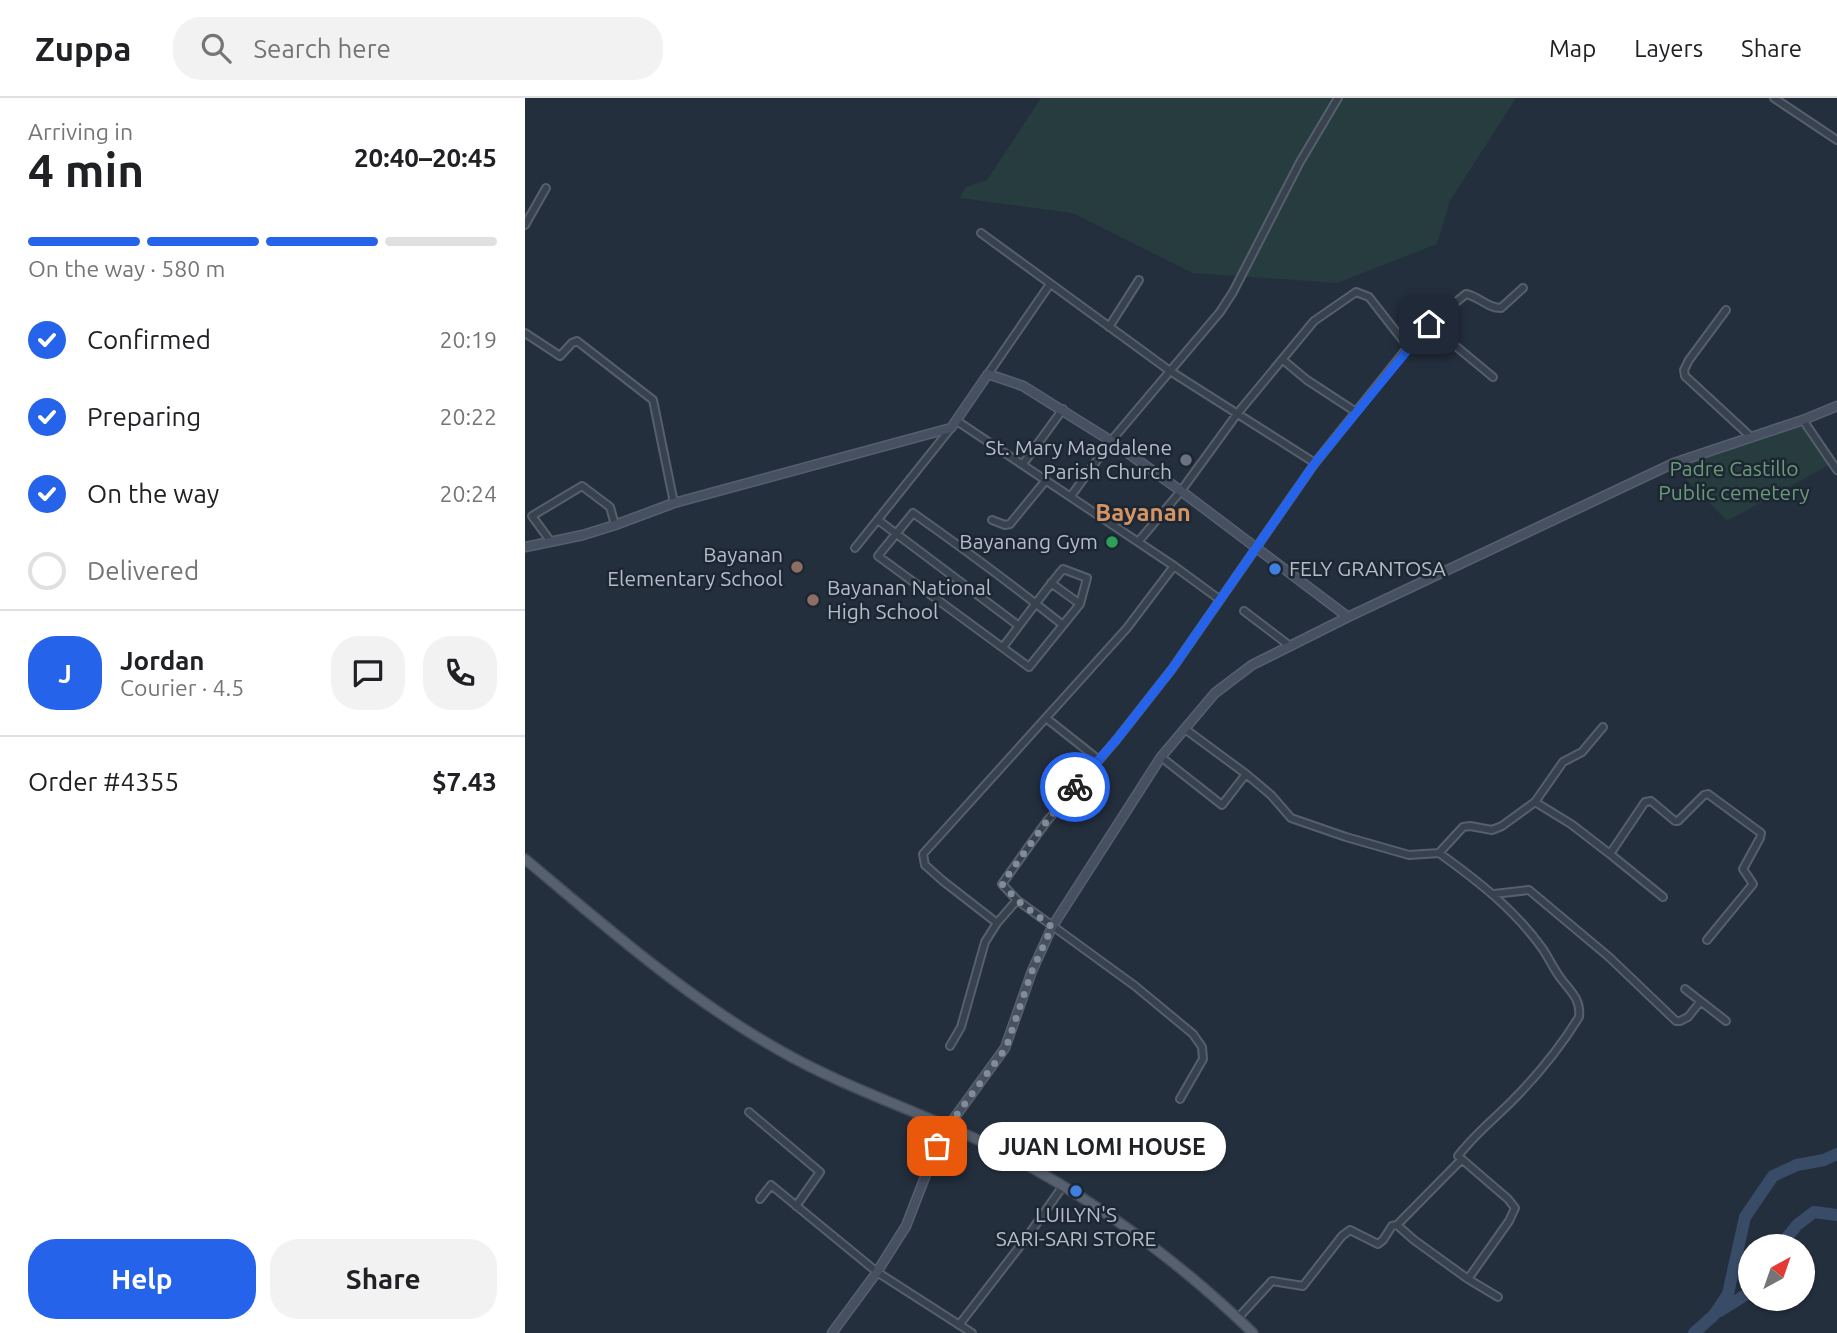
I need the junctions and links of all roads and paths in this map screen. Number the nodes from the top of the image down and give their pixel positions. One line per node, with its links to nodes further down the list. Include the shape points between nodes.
1 (1338, 98): 16 (street, via 1233,292)
2 (1775, 98): 3 (street)
3 (1837, 140)
4 (546, 188): 5 (street)
5 (525, 225)
6 (981, 233): 8 (street)
7 (1139, 280): 12 (street)
8 (1050, 284): 12 (street); 17 (street)
9 (1523, 288): 11 (street, via 1501,308 1466,294)
10 (1726, 310): 25 (street, via 1689,360 1685,376)
11 (1429, 324): 14 (street); 18 (street)
12 (1109, 327): 16 (street)
13 (525, 333): 33 (street, via 560,356 577,341 653,400)
14 (1408, 347): 15 (street, via 1369,297 1356,292 1314,321); 21 (street)
15 (1283, 360): 21 (street); 22 (street)
16 (1170, 371): 22 (street); 26 (street)
17 (988, 374): 20 (street, via 1023,386); 24 (street)
18 (1493, 377)
19 (1837, 406): 23 (street)
20 (1063, 410): 26 (street); 28 (street)
21 (1356, 412): 27 (street)
22 (1237, 414): 27 (street); 31 (street)
23 (1804, 420): 25 (street); 29 (street)
24 (954, 424): 28 (street); 33 (street); 34 (street)
25 (1751, 437): 49 (street, via 1674,463)
26 (1111, 441): 31 (street); 32 (street)
27 (1315, 463): 42 (street)
28 (1023, 464): 30 (street)
29 (1837, 470)
30 (1046, 480): 32 (street); 35 (street, via 1010,524)
31 (1181, 491): 39 (street); 42 (street)
32 (1070, 496): 39 (street)
33 (674, 503): 36 (street)
34 (878, 520): 37 (street); 41 (street)
35 (992, 520)
36 (615, 525): 38 (street); 38 (street, via 610,508 582,486 533,516)
37 (896, 535): 46 (street, via 913,513); 51 (street); 53 (street, via 878,556)
38 (551, 541): 40 (street)
39 (1138, 542): 43 (street)
40 (525, 547)
41 (855, 548)
42 (1257, 549): 45 (street); 49 (street)
43 (1174, 566): 45 (street); 54 (street, via 1127,628)
44 (1051, 583): 46 (street); 47 (street); 47 (street, via 1063,569 1087,578)
45 (1219, 599): 58 (street, via 1172,669)
46 (1036, 603): 50 (street); 51 (street)
47 (1080, 604): 50 (street)
48 (1244, 611): 52 (street)
49 (1348, 617): 52 (street)
50 (1063, 625): 53 (street, via 1029,667)
51 (1019, 626): 53 (street)
52 (1290, 646): 56 (street, via 1252,665 1215,694)
53 (1003, 647)
54 (1046, 718): 58 (street); 67 (street, via 923,854 925,865)
55 (1603, 727): 60 (street, via 1582,752 1563,762)
56 (1185, 729): 57 (street); 59 (street)
57 (1161, 757): 59 (street, via 1222,805); 68 (street)
58 (1099, 760): 66 (street, via 1002,884)
59 (1246, 774): 61 (street, via 1291,818 1409,855)
60 (1535, 802): 61 (street, via 1492,831 1463,827); 62 (street)
61 (1440, 853): 64 (street)
62 (1610, 854): 65 (street); 69 (street, via 1645,802 1651,801 1678,821 1708,794 1761,833 1743,869 1753,884)
63 (527, 866): 76 (main road, via 745,1030 832,1078)
64 (1494, 894): 71 (street, via 1529,890 1677,1021 1688,1017); 77 (street, via 1543,948 1577,998 1579,1017 1545,1066 1470,1141 1458,1156)
65 (1663, 897)
66 (1017, 900): 67 (street); 68 (street)
67 (997, 923): 73 (street, via 981,951 961,1027)
68 (1052, 927): 74 (street, via 1193,1034 1202,1047 1203,1059); 76 (street, via 1006,1048)
69 (1707, 940)
70 (1685, 989): 71 (street)
71 (1700, 1002): 72 (street)
72 (1726, 1021)
73 (950, 1046)
74 (1180, 1099)
75 (749, 1112): 80 (street, via 820,1172)
76 (947, 1128): 78 (main road, via 989,1145); 82 (street, via 906,1226)
77 (1461, 1160): 81 (street); 83 (street, via 1515,1208)
78 (1063, 1186): 85 (main road, via 1148,1243); 86 (street)
79 (760, 1199): 80 (street, via 771,1185)
80 (796, 1206): 82 (street)
81 (1397, 1224): 83 (street); 85 (street, via 1378,1244 1346,1232 1303,1286 1272,1281)
82 (877, 1272): 86 (street); 87 (street)
83 (1468, 1279): 84 (street)
84 (1498, 1297)
85 (1238, 1318): 89 (main road)
86 (959, 1325): 88 (street)
87 (832, 1333)
88 (972, 1333)
89 (1253, 1333)

